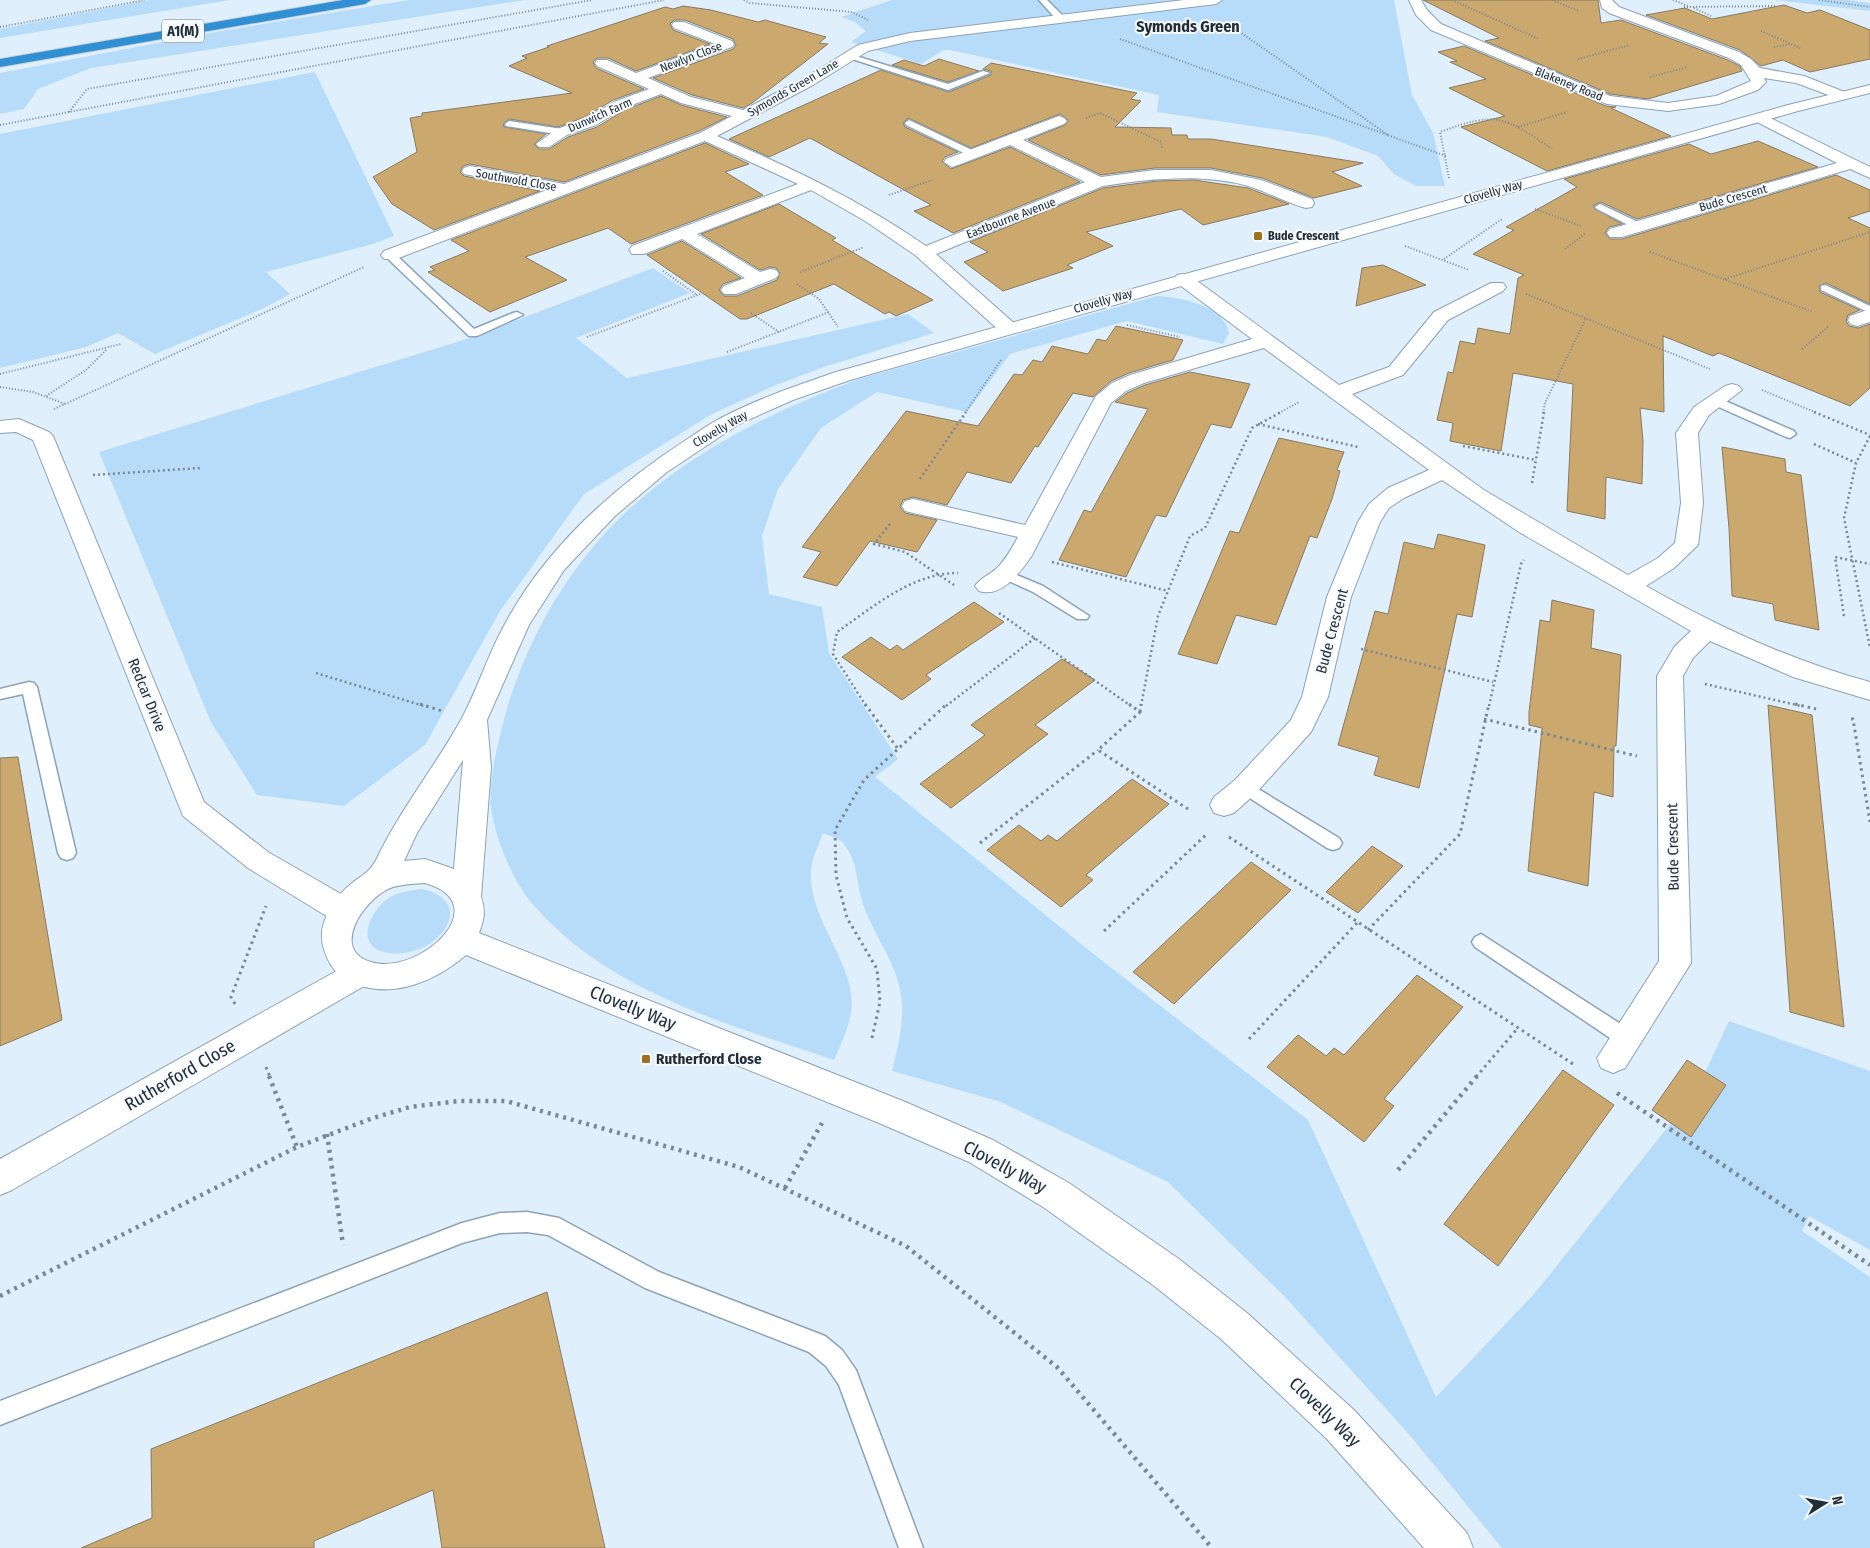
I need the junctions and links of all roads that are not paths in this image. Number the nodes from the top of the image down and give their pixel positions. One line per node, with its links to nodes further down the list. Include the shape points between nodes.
1 (365, 0): 9 (highway, A1(M))
2 (1043, 0): 6 (lane)
3 (1216, 0): 6 (street, Symonds Green Lane)
4 (1415, 0): 11 (street, Blakeney Road, via 1421,12 1436,27 1608,100 1668,107 1719,100 1753,87 1759,82)
5 (1606, 0): 11 (street, via 1614,10 1734,55)
6 (1060, 18): 8 (street, Symonds Green Lane, via 882,42)
7 (679, 25): 13 (street, Newlyn Close, via 727,44)
8 (849, 55): 12 (lane, via 948,88); 17 (street, Symonds Green Lane, via 808,82)
9 (0, 63)
10 (602, 63): 13 (street, Newlyn Close)
11 (1755, 72): 16 (street, via 1799,80)
12 (986, 73)
13 (634, 78): 15 (street, Newlyn Close)
14 (1870, 89): 16 (street, Clovelly Way)
15 (659, 90): 17 (street, Newlyn Close); 22 (street, Dunwich Farm)
16 (1842, 96): 18 (street, Clovelly Way)
17 (745, 116): 23 (street, Symonds Green Lane)
18 (1760, 118): 28 (street); 42 (street, Clovelly Way)
19 (1059, 121): 24 (street)
20 (909, 123): 26 (lane)
21 (509, 124): 22 (lane)
22 (562, 132): 25 (street, Dunwich Farm)
23 (705, 136): 32 (street); 33 (street, Symonds Green Lane)
24 (1009, 139): 26 (street); 31 (street)
25 (544, 144)
26 (974, 154): 27 (street)
27 (952, 162)
28 (1850, 164): 30 (street); 36 (street, Bude Crescent)
29 (470, 171): 33 (street, Southwold Close)
30 (1870, 174)
31 (1099, 182): 34 (street, Eastbourne Avenue, via 1168,174 1221,177 1249,181); 40 (street, Eastbourne Avenue)
32 (813, 184): 38 (street); 40 (street, via 855,207)
33 (562, 188): 41 (street, Symonds Green Lane)
34 (1306, 203)
35 (1600, 207): 36 (lane)
36 (1638, 226): 37 (street, Bude Crescent)
37 (1616, 233)
38 (685, 234): 39 (street); 45 (street, via 773,276)
39 (638, 250)
40 (923, 253): 48 (street)
41 (390, 255): 46 (lane, via 473,334)
42 (1183, 279): 48 (street, Clovelly Way); 49 (street)
43 (1497, 287): 50 (street, via 1441,316 1396,371)
44 (1825, 288): 47 (lane)
45 (730, 290)
46 (517, 315)
47 (1866, 315)
48 (1008, 328): 64 (street, Clovelly Way, via 786,396 732,420 659,467 607,511 556,565 517,624)
49 (1265, 341): 50 (street); 56 (street, via 1137,379 1103,400)
50 (1335, 390): 54 (street)
51 (1724, 396): 53 (lane); 59 (street, via 1701,411 1687,433 1692,503 1686,545 1666,563)
52 (10, 426): 71 (street, Redcar Drive, via 42,436 193,808 258,860)
53 (1790, 434)
54 (1445, 471): 59 (street, via 1476,495); 65 (street, Bude Crescent, via 1396,493 1380,504 1368,522 1339,597 1315,697 1302,726)
55 (914, 496): 56 (street)
56 (1030, 533): 57 (street)
57 (1005, 574): 58 (street); 60 (lane, via 1038,589)
58 (987, 586)
59 (1628, 586): 61 (street)
60 (1082, 616)
61 (1706, 630): 62 (street, via 1776,662); 75 (street, Bude Crescent, via 1684,652 1670,676 1675,962)
62 (1870, 691)
63 (0, 694): 68 (lane, via 29,687)
64 (474, 720): 69 (street, Clovelly Way, via 405,830); 70 (street, Clovelly Way, via 477,767)
65 (1245, 787): 66 (street, Bude Crescent); 67 (lane)
66 (1220, 816)
67 (1333, 843)
68 (67, 853)
69 (381, 880): 70 (street, via 403,872 425,870 456,881); 71 (street, via 359,894)
70 (467, 895): 72 (street, Clovelly Way, via 470,904 468,922)
71 (344, 911): 74 (street, via 337,924 336,942 345,962)
72 (460, 939): 74 (street, Clovelly Way, via 444,956 420,970 396,976 372,976); 79 (street, Clovelly Way, via 891,1112 981,1151 1056,1195 1166,1272 1234,1326 1340,1424)
73 (1481, 942): 75 (lane)
74 (360, 972): 76 (street, Rutherford Close)
75 (1620, 1048)
76 (0, 1178)
77 (0, 1414): 78 (lane, via 462,1233 500,1223 528,1222 551,1226 653,1280 817,1344 834,1358 848,1378)
78 (911, 1548)
79 (1452, 1548)

